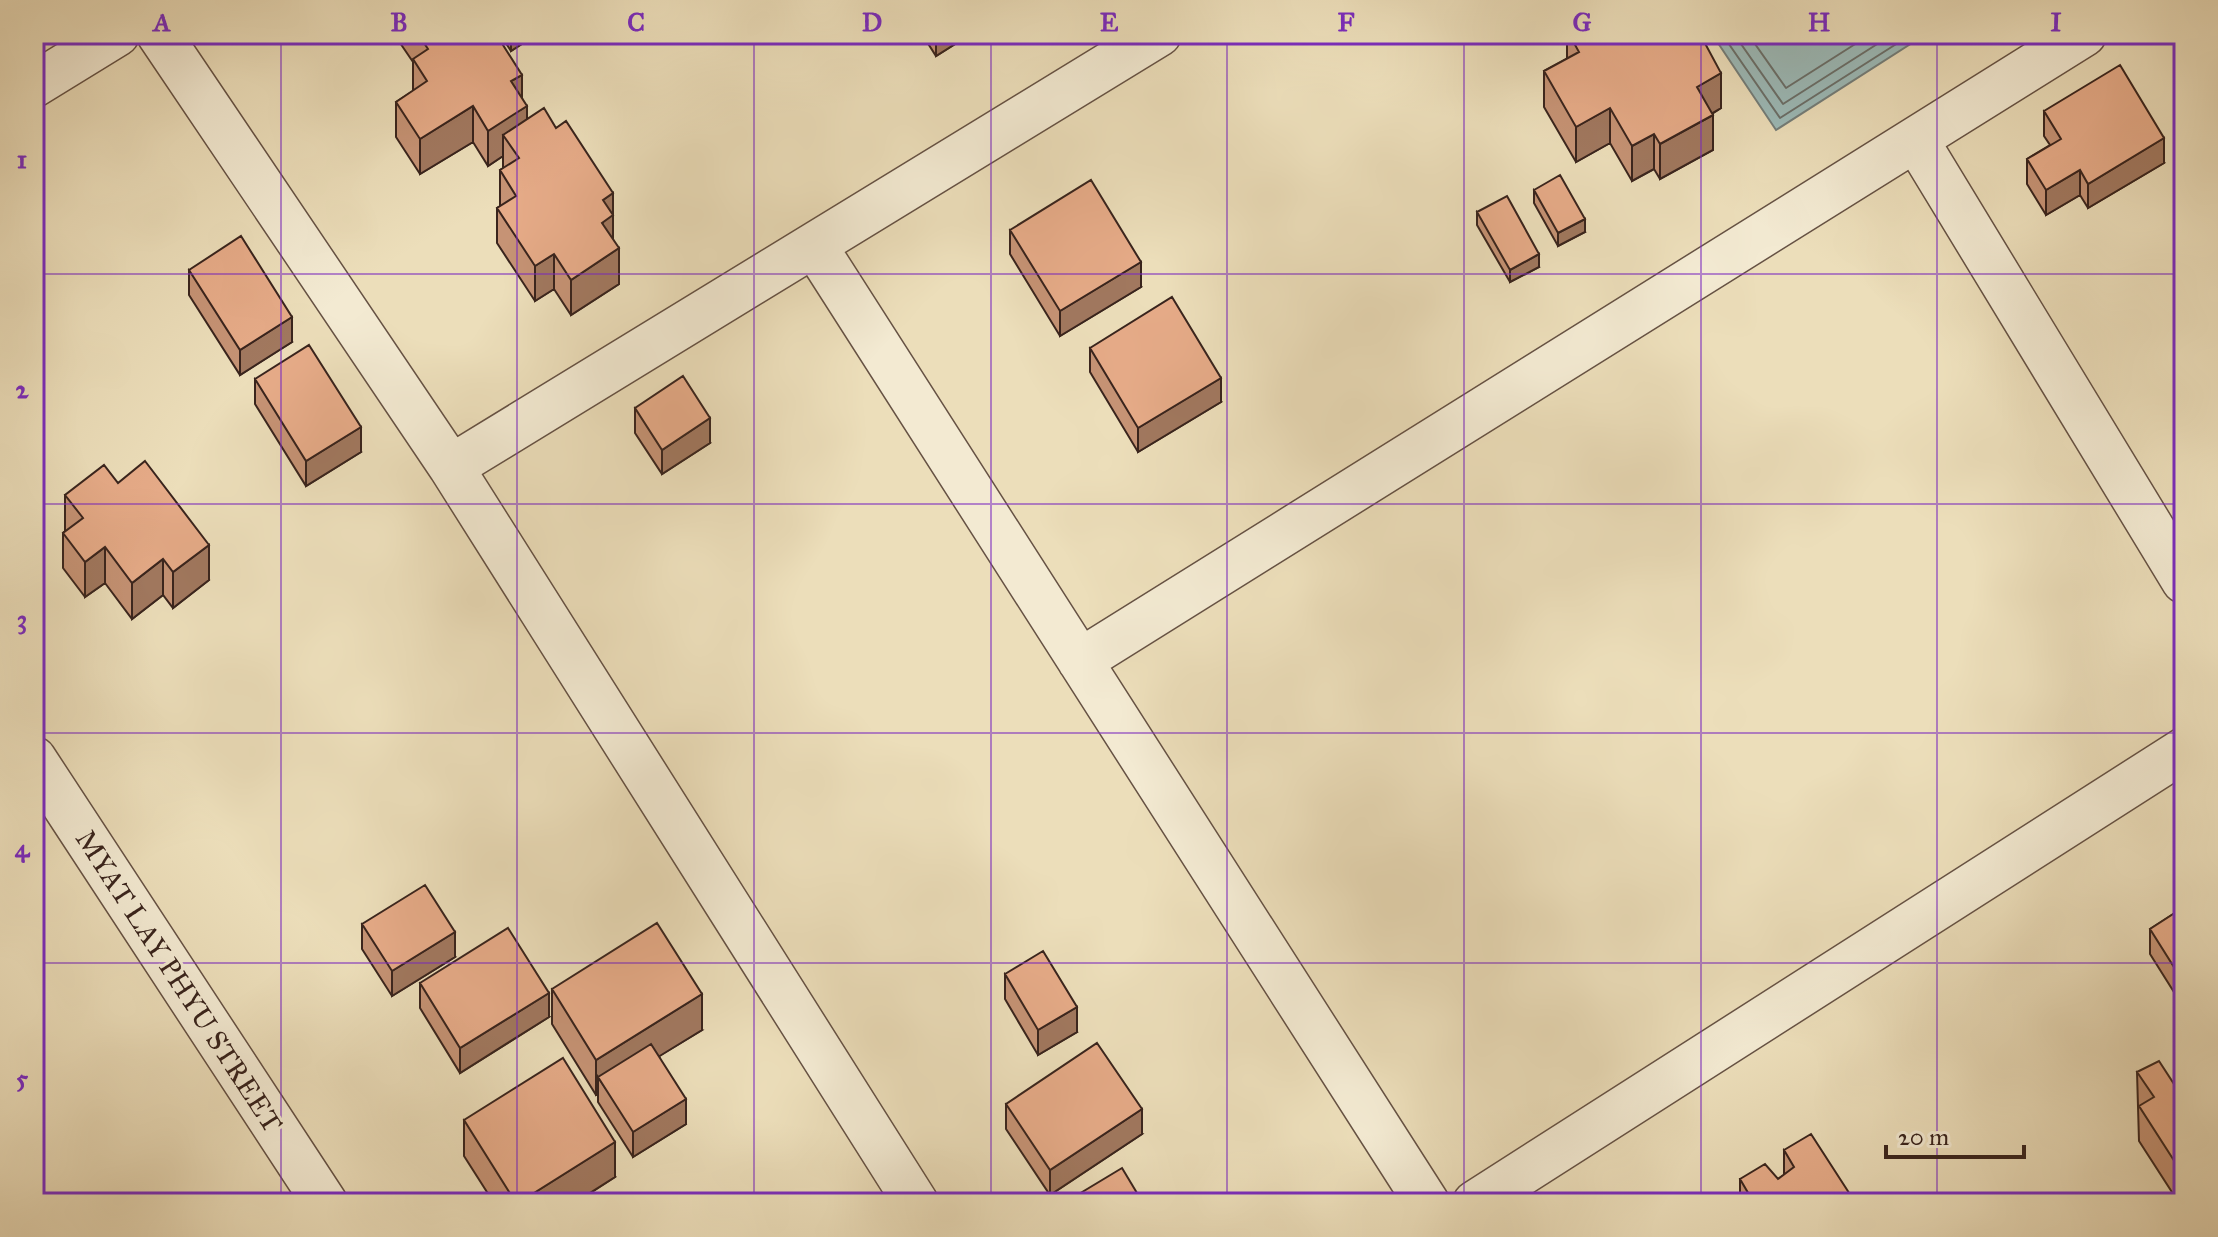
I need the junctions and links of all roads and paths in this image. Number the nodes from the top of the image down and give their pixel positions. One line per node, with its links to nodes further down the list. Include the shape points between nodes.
1 (117, 34): 5 (street)
2 (159, 34): 8 (street)
3 (1159, 34): 7 (street)
4 (2084, 34): 6 (street)
5 (34, 85)
6 (1916, 140): 9 (street); 10 (street)
7 (814, 245): 8 (street); 10 (street)
8 (451, 467): 14 (street)
9 (2184, 581)
10 (1080, 661): 15 (street)
11 (2184, 750): 16 (street)
12 (34, 759): 13 (street, MYAT LAY PHYU STREET)
13 (325, 1203)
14 (916, 1203)
15 (1427, 1203)
16 (1475, 1203)

